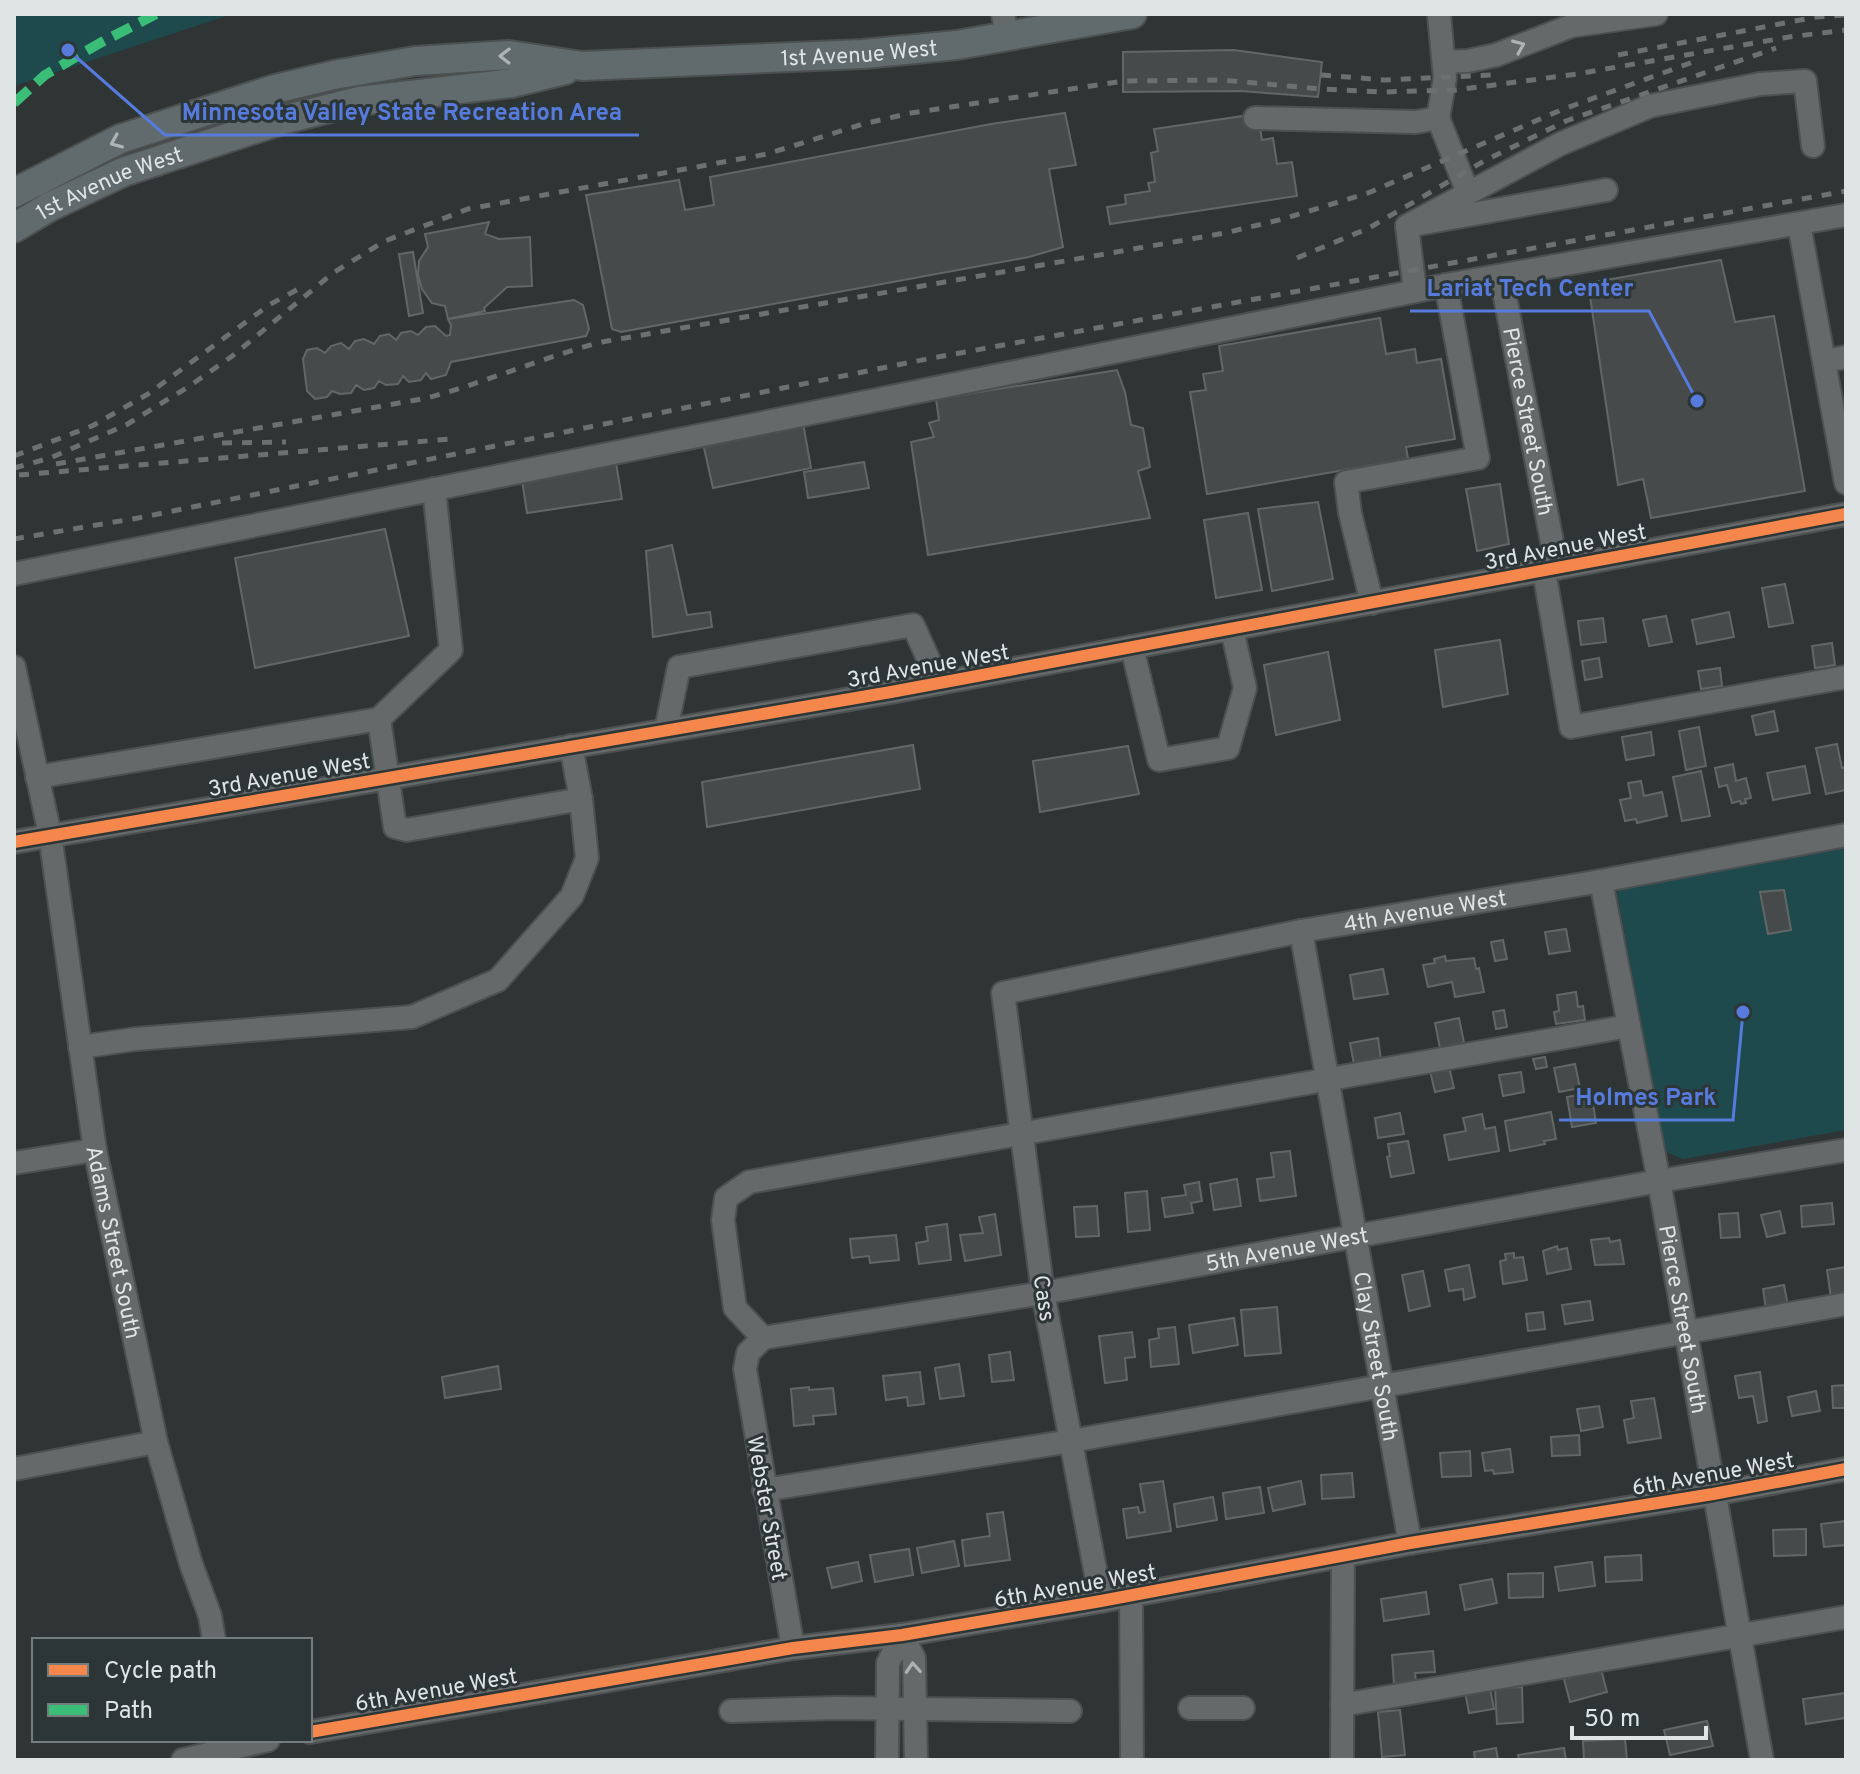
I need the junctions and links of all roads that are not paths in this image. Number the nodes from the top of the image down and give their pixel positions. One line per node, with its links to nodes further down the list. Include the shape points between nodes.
1 (1132, 14): 4 (main road, 1st Avenue West)
2 (1439, 14): 6 (street)
3 (1656, 14): 6 (street, one-way to 3, via 1496,55 1571,26)
4 (1092, 18): 5 (main road, 1st Avenue West)
5 (1005, 25): 7 (main road, 1st Avenue West, via 957,45)
6 (1444, 62): 9 (street)
7 (582, 66): 12 (main road, 1st Avenue West, one-way to 12, via 509,55 415,61 334,75 120,139); 17 (main road, 1st Avenue West, via 512,83 359,101 282,120 123,172)
8 (1255, 118): 9 (street)
9 (1438, 118): 13 (street)
10 (1813, 146): 13 (street, via 1805,81 1760,84 1650,106 1560,144)
11 (1606, 190): 16 (street)
12 (14, 193)
13 (1468, 193): 16 (street)
14 (1846, 215): 15 (street)
15 (1799, 224): 18 (street); 21 (street)
16 (1407, 226): 20 (street)
17 (14, 228)
18 (1501, 276): 19 (street); 25 (street, Pierce Street South)
19 (1446, 285): 20 (street); 27 (street, via 1478,458 1346,482)
20 (1415, 291): 23 (street)
21 (1835, 359): 22 (street)
22 (1846, 483)
23 (434, 489): 26 (street); 33 (street, via 451,650)
24 (1846, 514): 25 (street, 3rd Avenue West)
25 (1550, 569): 27 (street, 3rd Avenue West); 31 (street, Pierce Street South, via 1571,727)
26 (14, 574)
27 (1372, 603): 28 (street, 3rd Avenue West)
28 (1232, 629): 29 (street, 3rd Avenue West); 29 (street, via 1245,688 1228,748 1159,760)
29 (1132, 647): 32 (street, 3rd Avenue West)
30 (14, 667): 36 (street, Adams Street South)
31 (1846, 677)
32 (939, 683): 34 (street, 3rd Avenue West); 34 (street, via 913,625 679,667)
33 (379, 719): 36 (street); 37 (street)
34 (666, 730): 35 (street, 3rd Avenue West)
35 (571, 746): 37 (street, 3rd Avenue West); 38 (street)
36 (37, 777): 39 (street, Adams Street South)
37 (387, 777): 38 (street, via 395,827 407,830); 39 (street, 3rd Avenue West)
38 (581, 799): 46 (street, via 587,858 572,896 498,980 412,1017)
39 (50, 835): 41 (street, 3rd Avenue West); 46 (street, Adams Street South)
40 (1846, 835): 42 (street, 4th Avenue West)
41 (14, 842)
42 (1601, 881): 43 (street, 4th Avenue West); 45 (street, Pierce Street South)
43 (1301, 931): 44 (street, 4th Avenue West); 47 (street, Clay Street South)
44 (1003, 993): 48 (street, Cass)
45 (1629, 1026): 47 (street); 52 (street, Pierce Street South)
46 (80, 1047): 49 (street, Adams Street South)
47 (1326, 1080): 48 (street); 53 (street, Clay Street South)
48 (1022, 1133): 54 (street, Cass); 57 (street, via 749,1182 726,1198 723,1220 735,1308)
49 (95, 1150): 51 (street); 60 (street, Adams Street South)
50 (1846, 1150): 52 (street, 5th Avenue West)
51 (14, 1163)
52 (1659, 1181): 53 (street, 5th Avenue West); 56 (street, Pierce Street South)
53 (1354, 1237): 54 (street, 5th Avenue West); 58 (street, Clay Street South)
54 (1043, 1293): 57 (street, 5th Avenue West); 59 (street, Cass)
55 (1846, 1304): 56 (street)
56 (1685, 1332): 58 (street); 64 (street, Pierce Street South)
57 (763, 1338): 63 (street, Webster Street, via 748,1353 745,1369)
58 (1381, 1385): 59 (street); 65 (street, Clay Street South)
59 (1071, 1441): 63 (street); 68 (street, Cass)
60 (156, 1442): 61 (street); 72 (street, Adams Street South)
61 (14, 1469)
62 (1846, 1469): 64 (street, 6th Avenue West)
63 (764, 1490): 73 (street, Webster Street)
64 (1713, 1494): 65 (street, 6th Avenue West); 71 (street, Pierce Street South)
65 (1410, 1543): 66 (street, 6th Avenue West)
66 (1343, 1556): 67 (street, 6th Avenue West); 74 (street)
67 (1131, 1596): 68 (street, 6th Avenue West); 87 (street)
68 (1101, 1601): 70 (street, 6th Avenue West)
69 (1846, 1617): 71 (street)
70 (902, 1635): 73 (street, 6th Avenue West); 75 (street, via 888,1663); 78 (street, one-way to 70, via 914,1658)
71 (1739, 1635): 74 (street); 89 (street, Pierce Street South)
72 (214, 1638)
73 (793, 1648): 81 (street, 6th Avenue West)
74 (1342, 1705): 88 (street)
75 (886, 1708): 78 (street); 79 (street); 85 (street)
76 (1190, 1708): 77 (street)
77 (1243, 1708)
78 (915, 1709): 80 (street); 86 (street)
79 (731, 1711)
80 (1070, 1711)
81 (312, 1732)
82 (260, 1742): 83 (street)
83 (230, 1749): 84 (street)
84 (183, 1760)
85 (887, 1760)
86 (916, 1760)
87 (1132, 1760)
88 (1342, 1760)
89 (1762, 1760)

